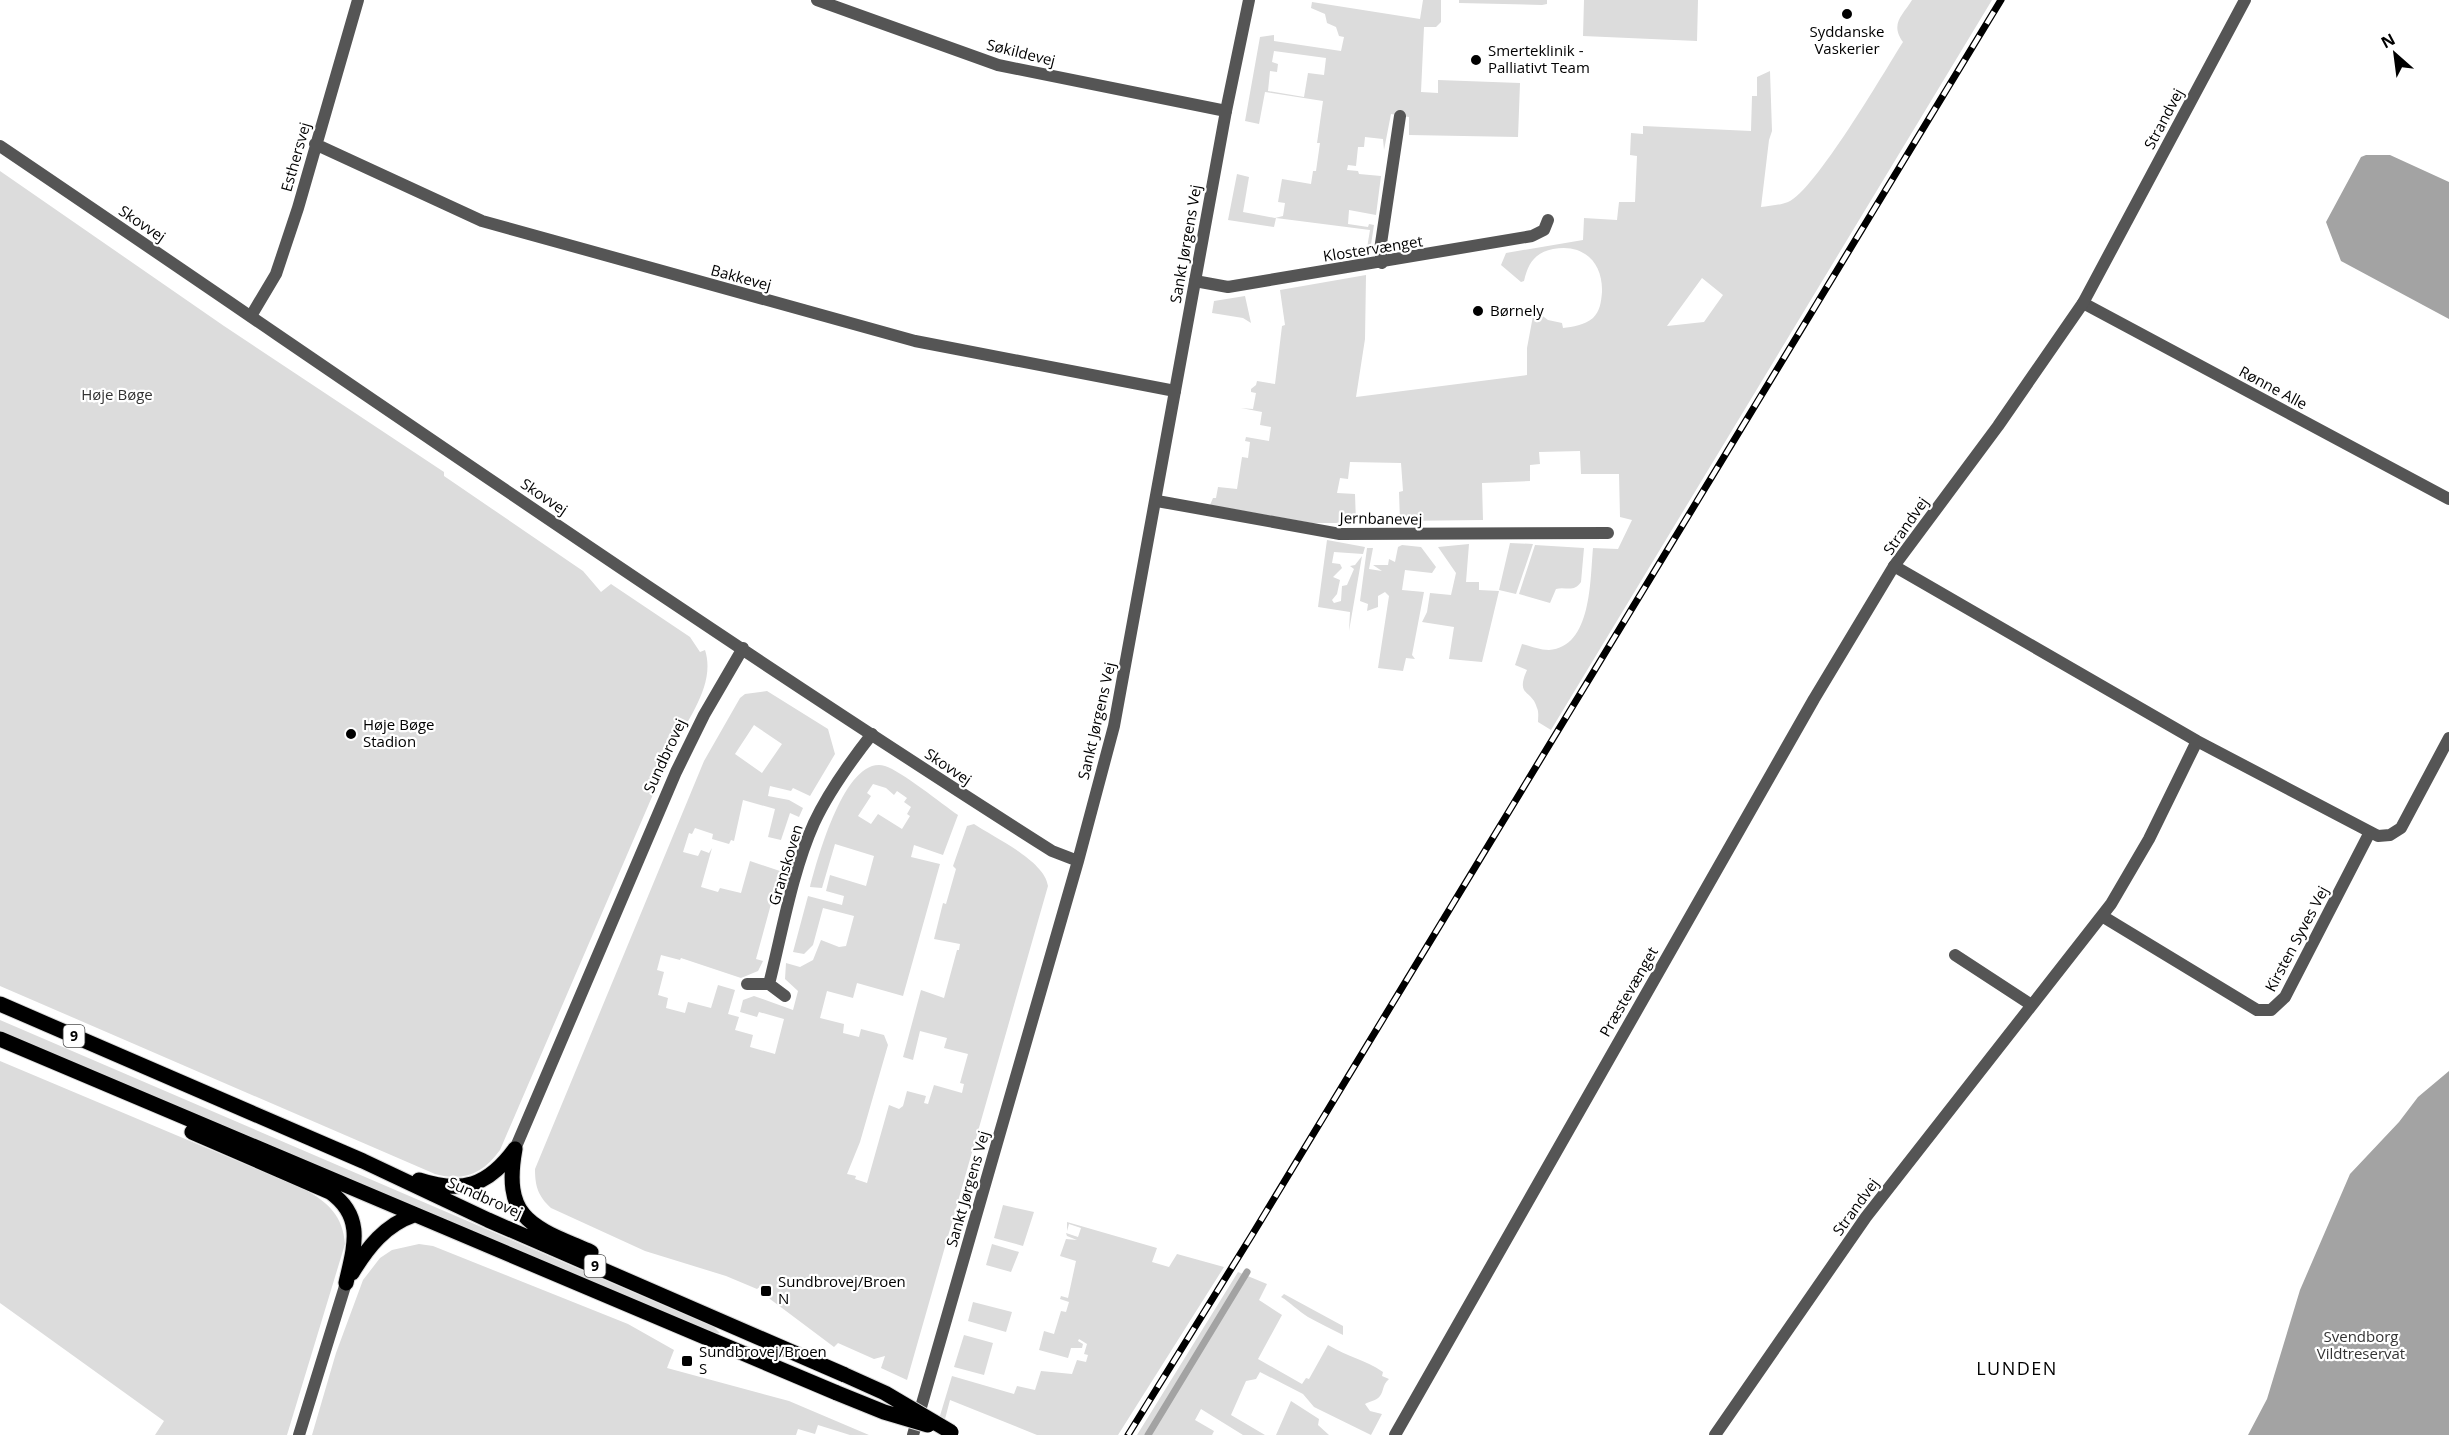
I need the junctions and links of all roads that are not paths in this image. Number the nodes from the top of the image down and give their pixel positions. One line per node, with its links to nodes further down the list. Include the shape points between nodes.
1 (358, 0): 7 (street, Esthersvej)
2 (817, 0): 5 (street, Søkildevej, via 998,65)
3 (1250, 0): 5 (street, Sankt Jørgens Vej)
4 (2245, 0): 12 (street, Strandvej)
5 (1226, 111): 11 (street, Sankt Jørgens Vej)
6 (1400, 116): 10 (street, via 1380,250)
7 (315, 144): 13 (street, Esthersvej, via 276,274); 14 (street, Bakkevej, via 482,221 915,341)
8 (0, 146): 13 (street, Skovvej)
9 (1548, 220): 10 (street, Klostervænget, via 1544,230 1532,236)
10 (1382, 263): 11 (street, Klostervænget, via 1228,287)
11 (1195, 281): 14 (street, Sankt Jørgens Vej)
12 (2083, 303): 15 (street, Rønne Alle); 18 (street, Strandvej)
13 (251, 316): 19 (street, Skovvej)
14 (1175, 391): 16 (street, Sankt Jørgens Vej)
15 (2449, 499)
16 (1157, 501): 17 (street, Jernbanevej, via 1340,534); 24 (street, Sankt Jørgens Vej, via 1114,726)
17 (1608, 533)
18 (1894, 566): 22 (street, Strandvej); 43 (street, Præstevænget)
19 (743, 648): 20 (street, Skovvej); 34 (street, Sundbrovej, via 676,772)
20 (872, 734): 24 (street, Skovvej, via 1052,851); 28 (street, Granskoven, via 813,825)
21 (2449, 738): 23 (street, via 2401,828 2385,836)
22 (2198, 741): 23 (street); 25 (street, Strandvej, via 2149,839)
23 (2370, 832): 25 (street, Kirsten Syves Vej, via 2285,997 2271,1011 2257,1010)
24 (1078, 861): 39 (street, Sankt Jørgens Vej)
25 (2102, 916): 31 (street, Strandvej)
26 (1955, 955): 31 (street)
27 (747, 984): 28 (street)
28 (769, 984): 29 (street)
29 (785, 996)
30 (0, 1004): 35 (main road, Sundbrovej / 9)
31 (2030, 1004): 44 (street, Strandvej, via 1866,1217)
32 (0, 1039): 33 (main road, 9)
33 (136, 1098): 36 (main road, 9); 37 (main road, via 176,1125 341,1200 351,1216 355,1234)
34 (515, 1149): 35 (main road, via 490,1176 463,1187 433,1184); 38 (main road, via 513,1194 522,1213 534,1225 743,1322)
35 (363, 1161): 38 (main road, Sundbrovej / 9)
36 (414, 1215): 37 (main road, via 395,1224 373,1243); 40 (main road, 9, bridge, via 837,1394)
37 (346, 1283): 41 (street)
38 (829, 1367): 40 (main road, Sundbrovej / 9, bridge, via 885,1393)
39 (917, 1419): 40 (main road); 42 (street, Sankt Jørgens Vej)
40 (955, 1434)
41 (300, 1435)
42 (913, 1435)
43 (1395, 1435)
44 (1714, 1435)

